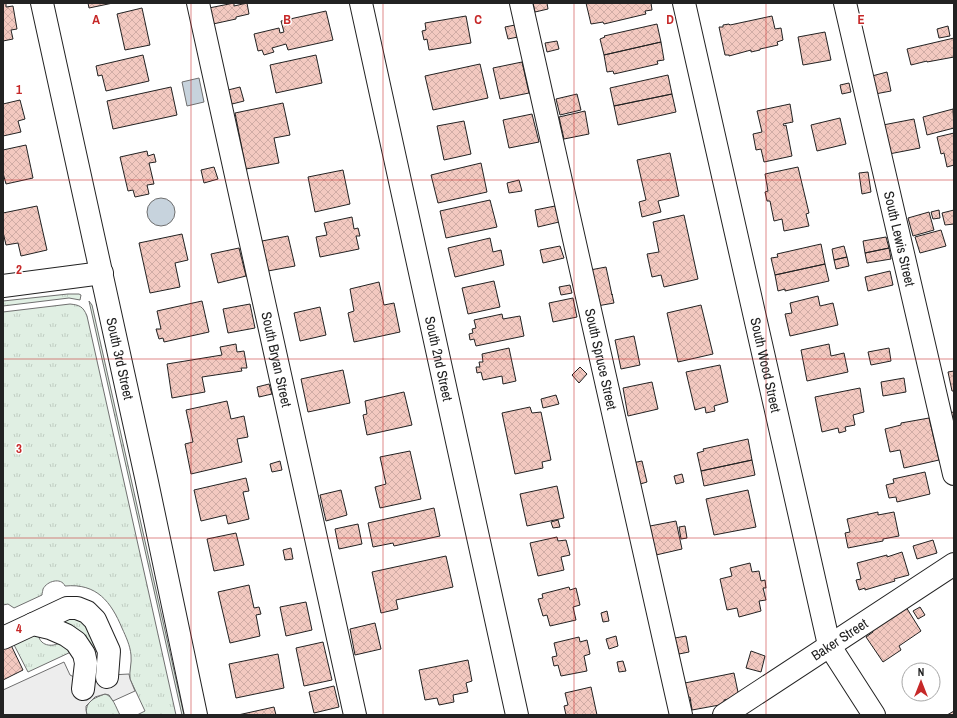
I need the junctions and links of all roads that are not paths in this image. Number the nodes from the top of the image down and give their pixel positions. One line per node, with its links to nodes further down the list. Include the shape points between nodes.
1 (42, 3): 7 (street, South 3rd Street)
2 (198, 3): 17 (street, South Bryan Street)
3 (361, 3): 18 (street, South 2nd Street)
4 (521, 3): 19 (street, South Spruce Street)
5 (684, 3): 13 (street, South Wood Street)
6 (845, 3): 9 (street, South Lewis Street)
7 (102, 273): 8 (street); 16 (street, South 3rd Street)
8 (3, 286)
9 (954, 474)
10 (954, 564): 13 (street, Baker Street)
11 (33, 624): 12 (street); 14 (street, via 67,608 87,612 95,620 109,651); 15 (street, via 50,628 76,642 84,654 86,663)
12 (3, 638)
13 (829, 645): 20 (street, Baker Street); 21 (street, South Wood Street)
14 (107, 677)
15 (83, 689)
16 (196, 715)
17 (355, 715)
18 (517, 715)
19 (681, 715)
20 (724, 715)
21 (874, 715)

